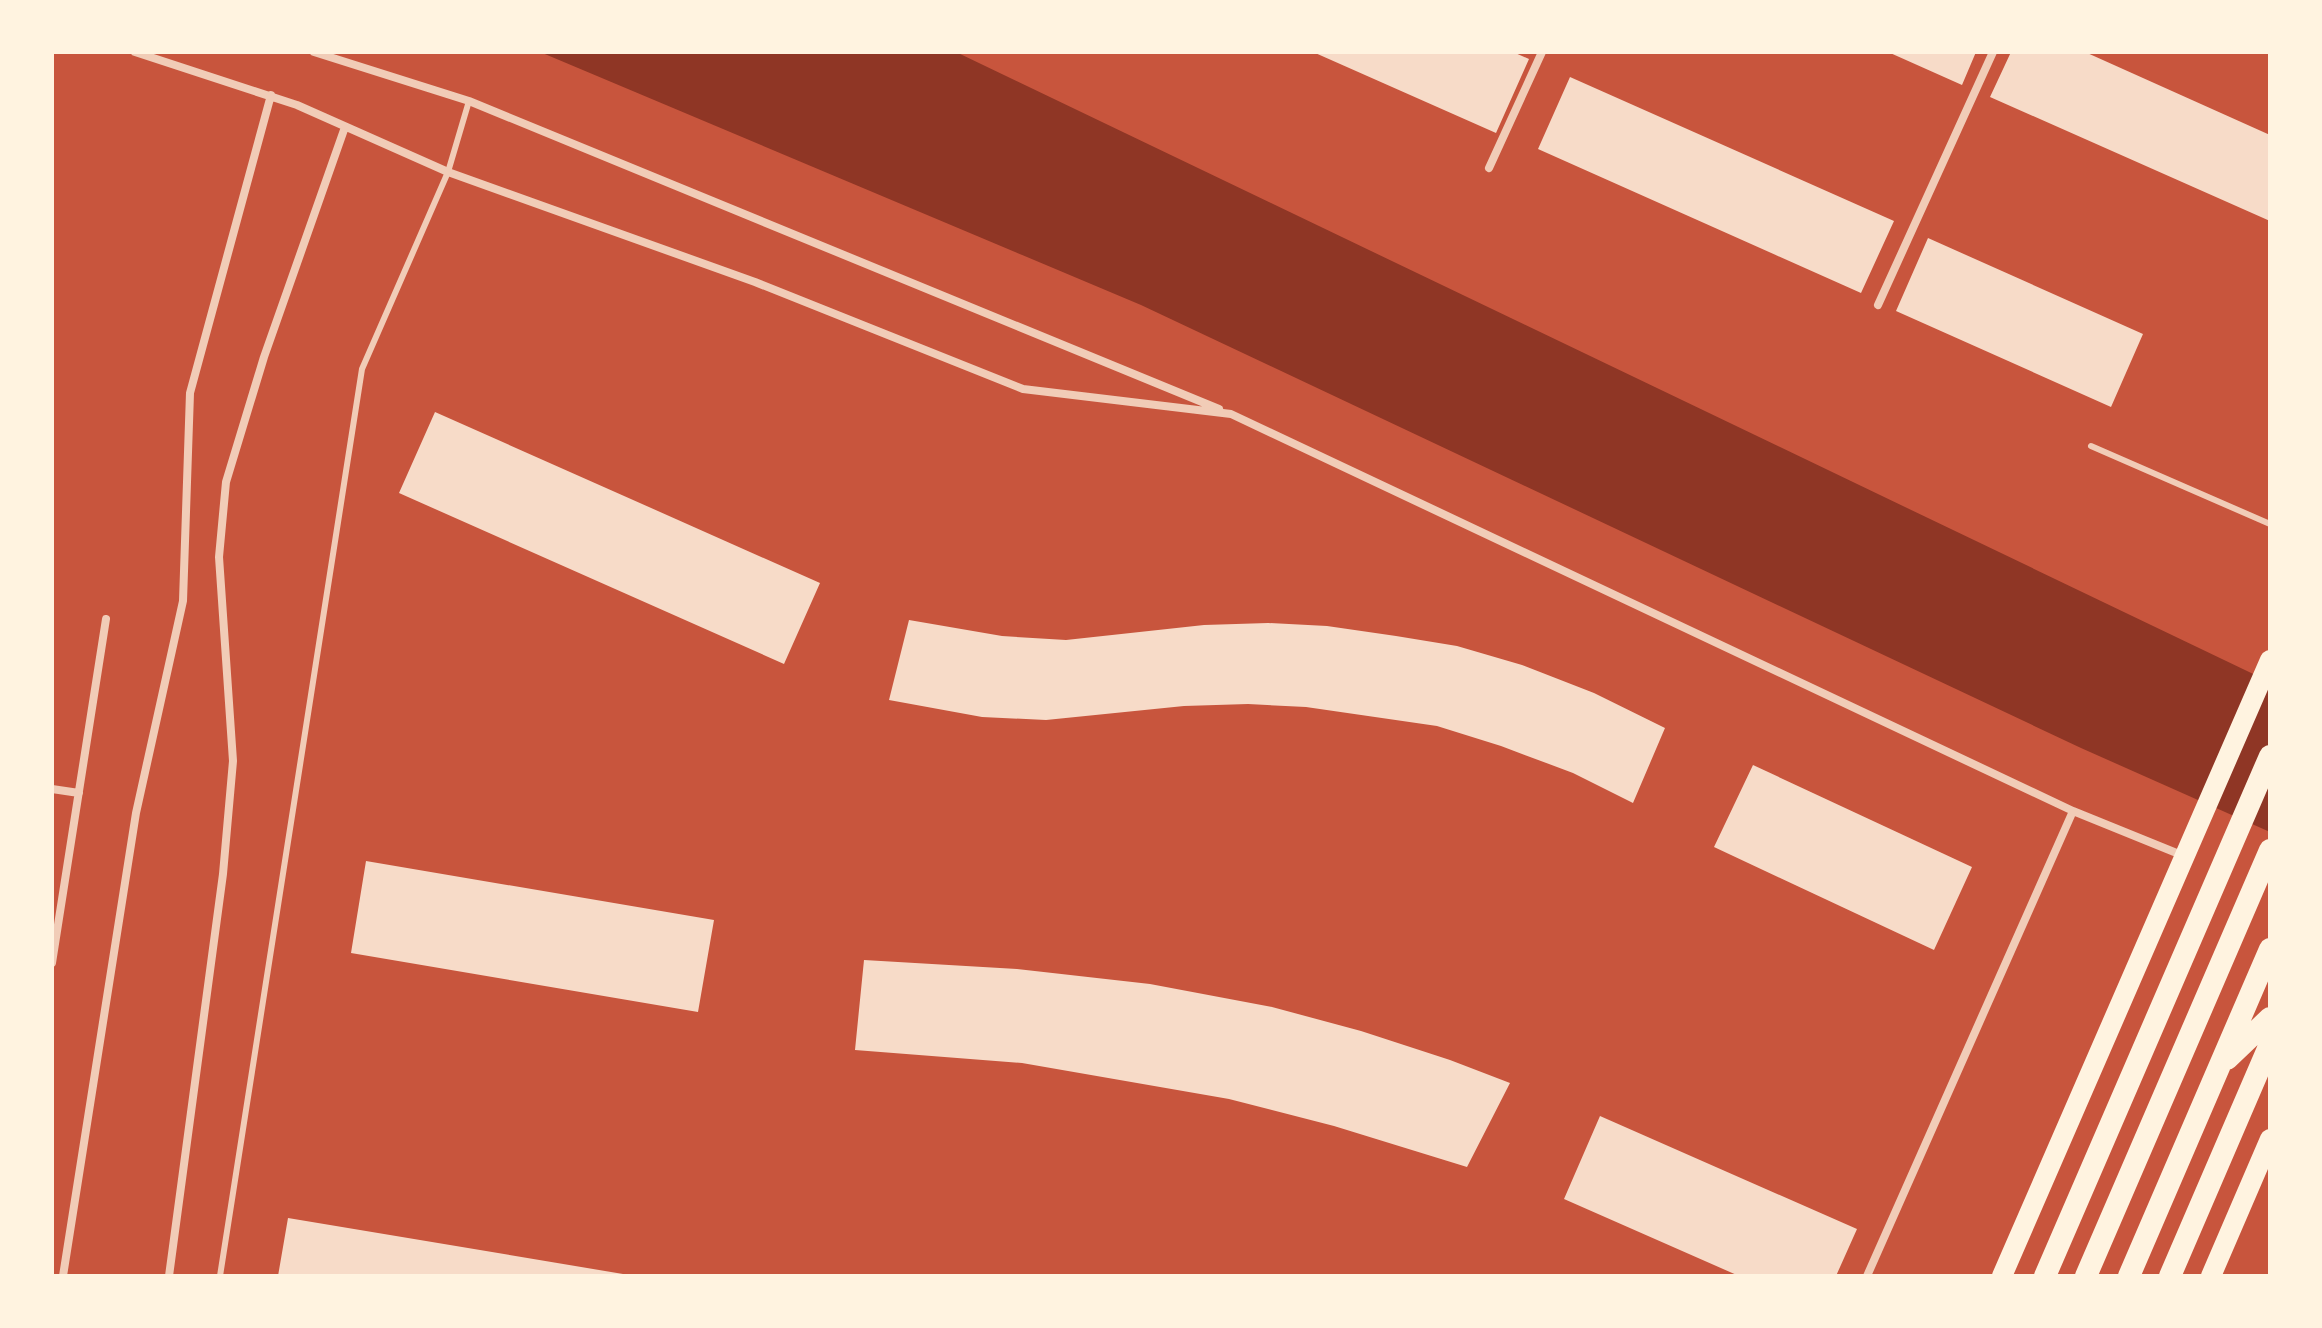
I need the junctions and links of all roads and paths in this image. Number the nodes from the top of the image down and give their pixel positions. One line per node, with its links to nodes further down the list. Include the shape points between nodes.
1 (135, 52): 5 (street)
2 (314, 52): 6 (street)
3 (1542, 52): 8 (street)
4 (1993, 52): 10 (street)
5 (271, 95): 7 (street); 28 (street, via 190,393 183,601 136,813)
6 (469, 101): 9 (lane); 11 (street)
7 (345, 127): 9 (street); 29 (street, via 226,482 219,557 233,761 223,874)
8 (1489, 168)
9 (448, 172): 11 (street, via 755,282 1023,389); 30 (lane, via 362,369)
10 (1878, 305)
11 (1231, 414): 19 (street)
12 (2091, 446): 13 (lane)
13 (2270, 524)
14 (106, 619): 18 (street)
15 (2270, 660): 21 (main road)
16 (2270, 756): 33 (highway)
17 (52, 789): 18 (street)
18 (79, 793): 23 (street)
19 (2073, 811): 21 (street); 31 (street)
20 (2270, 850): 34 (highway)
21 (2184, 856): 32 (main road)
22 (2270, 949): 26 (highway)
23 (52, 963)
24 (2270, 1018): 26 (highway)
25 (2270, 1044): 36 (highway)
26 (2220, 1065): 35 (highway)
27 (2270, 1139): 37 (main road)
28 (63, 1276)
29 (169, 1276)
30 (220, 1276)
31 (1867, 1276)
32 (2002, 1276)
33 (2045, 1276)
34 (2086, 1276)
35 (2129, 1276)
36 (2170, 1276)
37 (2211, 1276)

